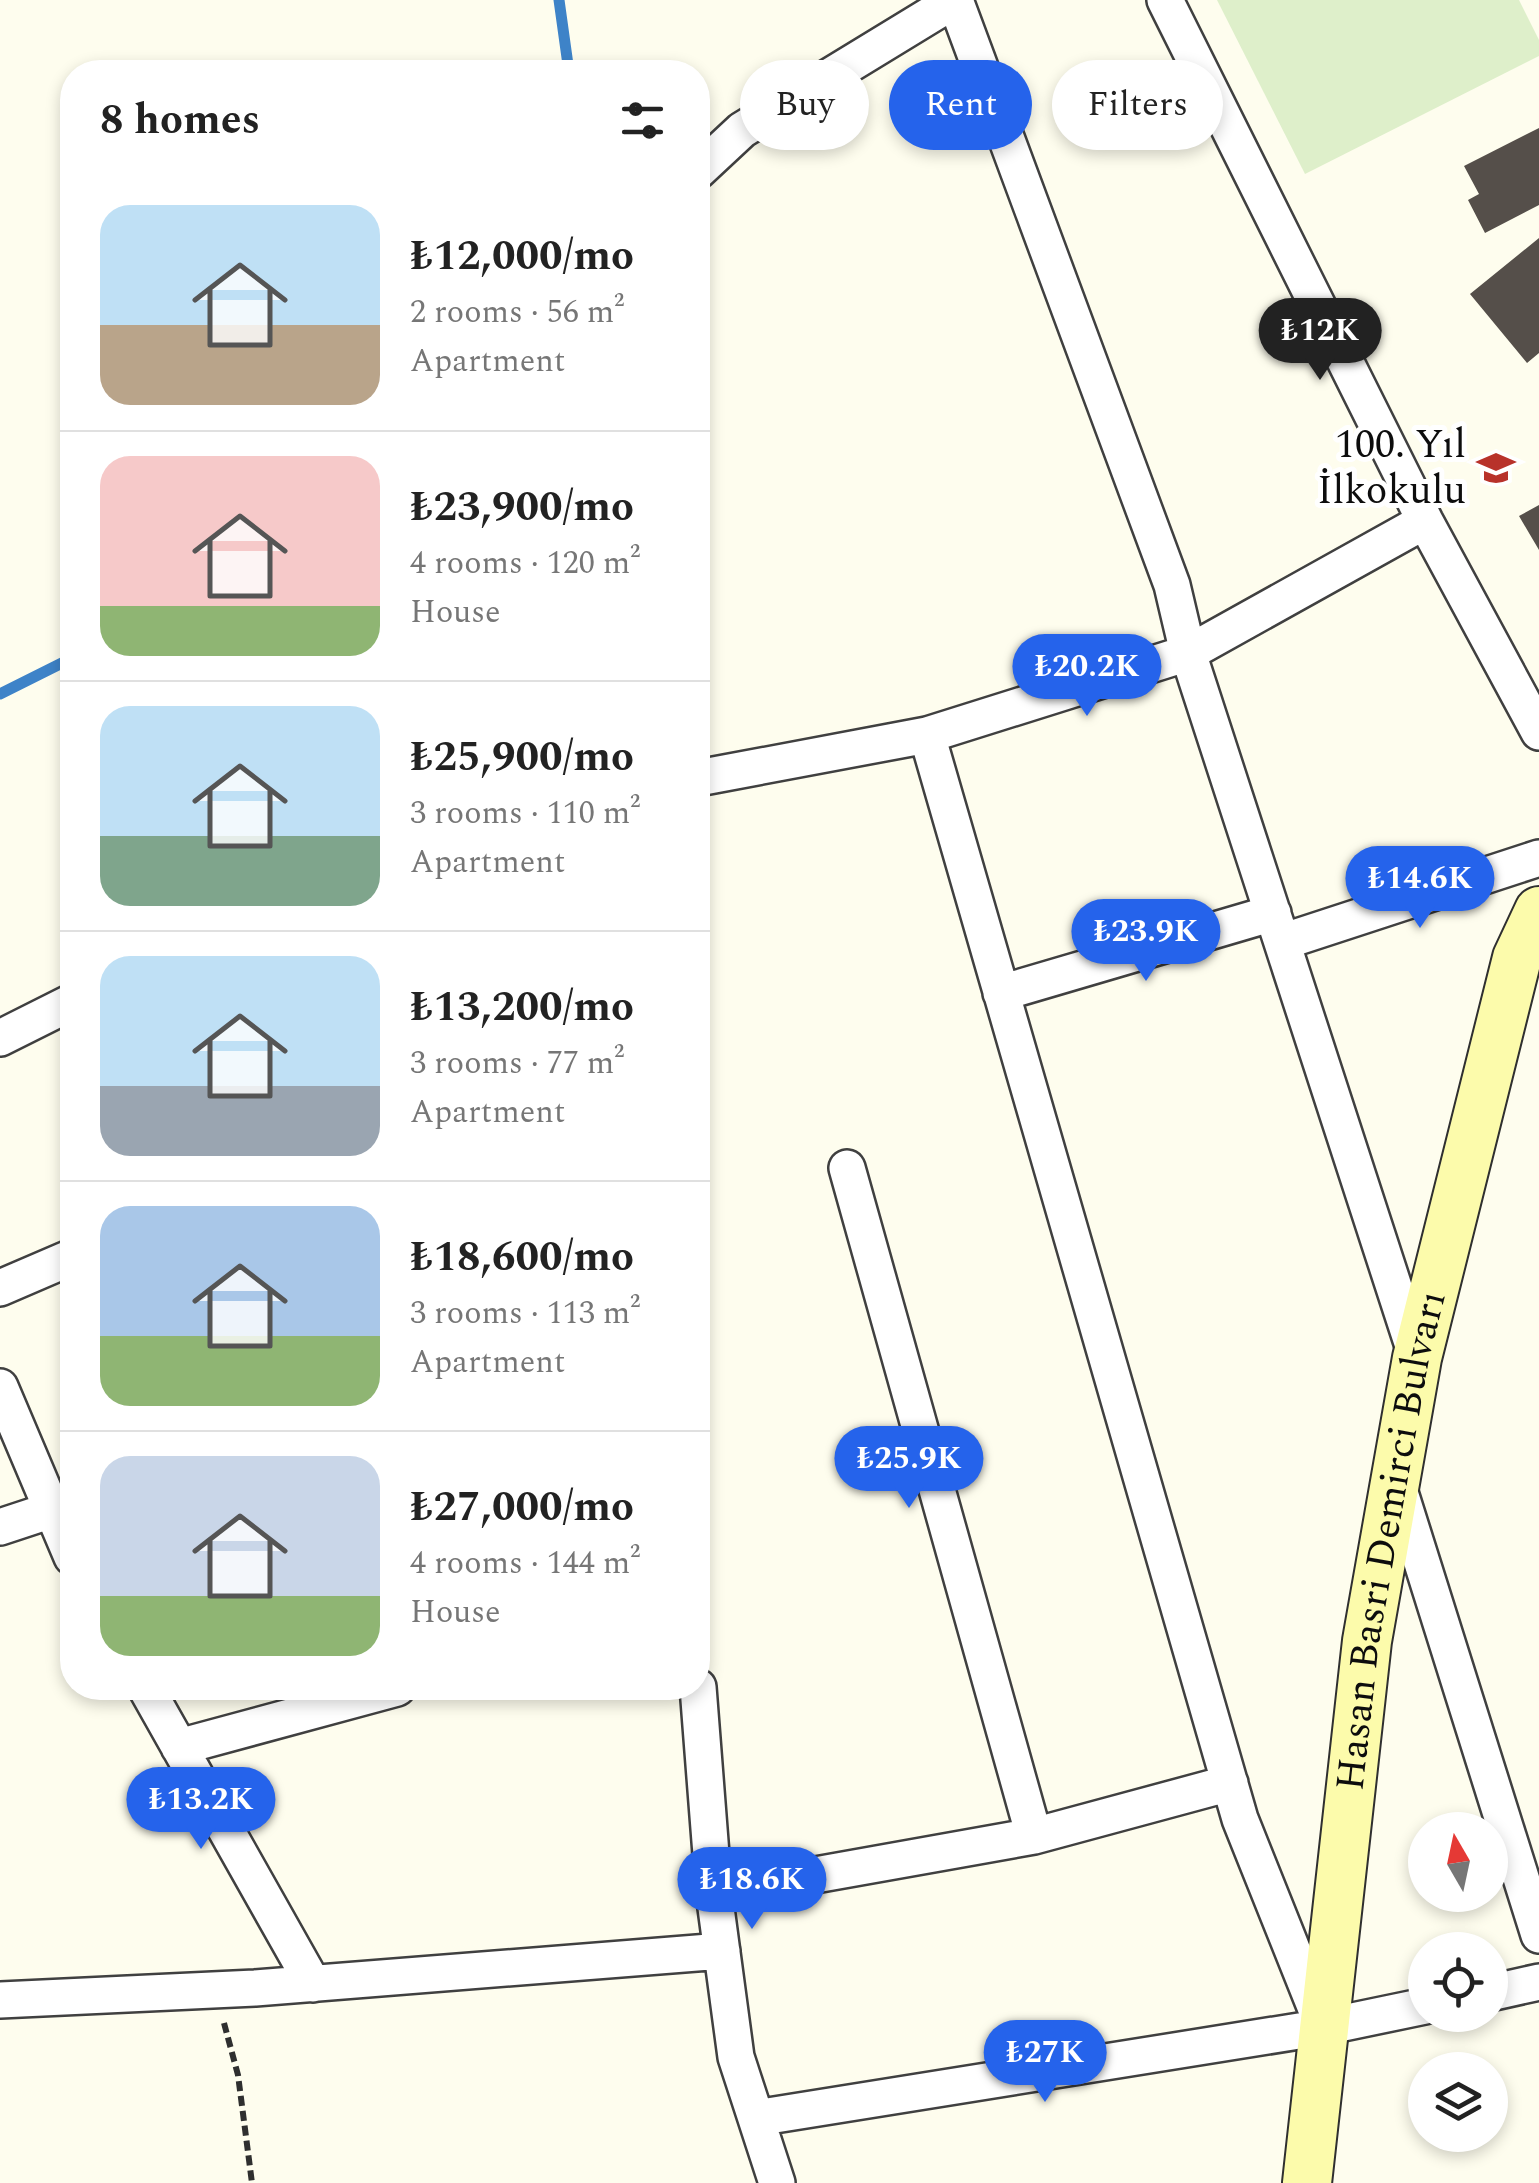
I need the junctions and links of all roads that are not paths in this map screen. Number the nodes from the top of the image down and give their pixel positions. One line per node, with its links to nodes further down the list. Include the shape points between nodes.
1 (955, 0): 3 (street, via 742,130); 5 (street, via 1172,584)
2 (1165, 0): 4 (street)
3 (710, 160)
4 (1426, 521): 5 (street); 6 (street)
5 (1188, 653): 7 (street); 11 (street)
6 (1539, 732)
7 (927, 735): 8 (street); 12 (street)
8 (710, 776)
9 (1539, 858): 11 (street)
10 (1539, 911): 18 (main road, Hasan Basri Demirci Bulvarı, via 1517,958)
11 (1277, 927): 12 (street); 18 (street)
12 (1002, 993): 28 (street)
13 (60, 1008): 14 (street)
14 (0, 1038)
15 (847, 1168): 29 (street)
16 (60, 1261): 17 (street)
17 (0, 1288)
18 (1417, 1358): 20 (main road, Hasan Basri Demirci Bulvarı)
19 (0, 1387): 21 (street)
20 (1396, 1478): 31 (street); 38 (main road, Hasan Basri Demirci Bulvarı, via 1359,1698)
21 (60, 1503)
22 (60, 1508): 23 (street)
23 (0, 1528)
24 (153, 1700): 27 (street)
25 (353, 1700): 27 (street)
26 (699, 1700): 30 (street)
27 (180, 1747): 34 (street)
28 (1230, 1783): 29 (street); 38 (street)
29 (1034, 1836): 30 (street)
30 (714, 1894): 32 (street)
31 (1539, 1935)
32 (722, 1951): 34 (street); 39 (street, via 736,2057)
33 (1539, 1982): 35 (street)
34 (313, 1984): 36 (street)
35 (1508, 1988)
36 (0, 2000)
37 (1408, 2010): 38 (street)
38 (1324, 2027): 39 (street); 41 (main road, Hasan Basri Demirci Bulvarı)
39 (756, 2118): 40 (street)
40 (777, 2183)
41 (1306, 2183)

